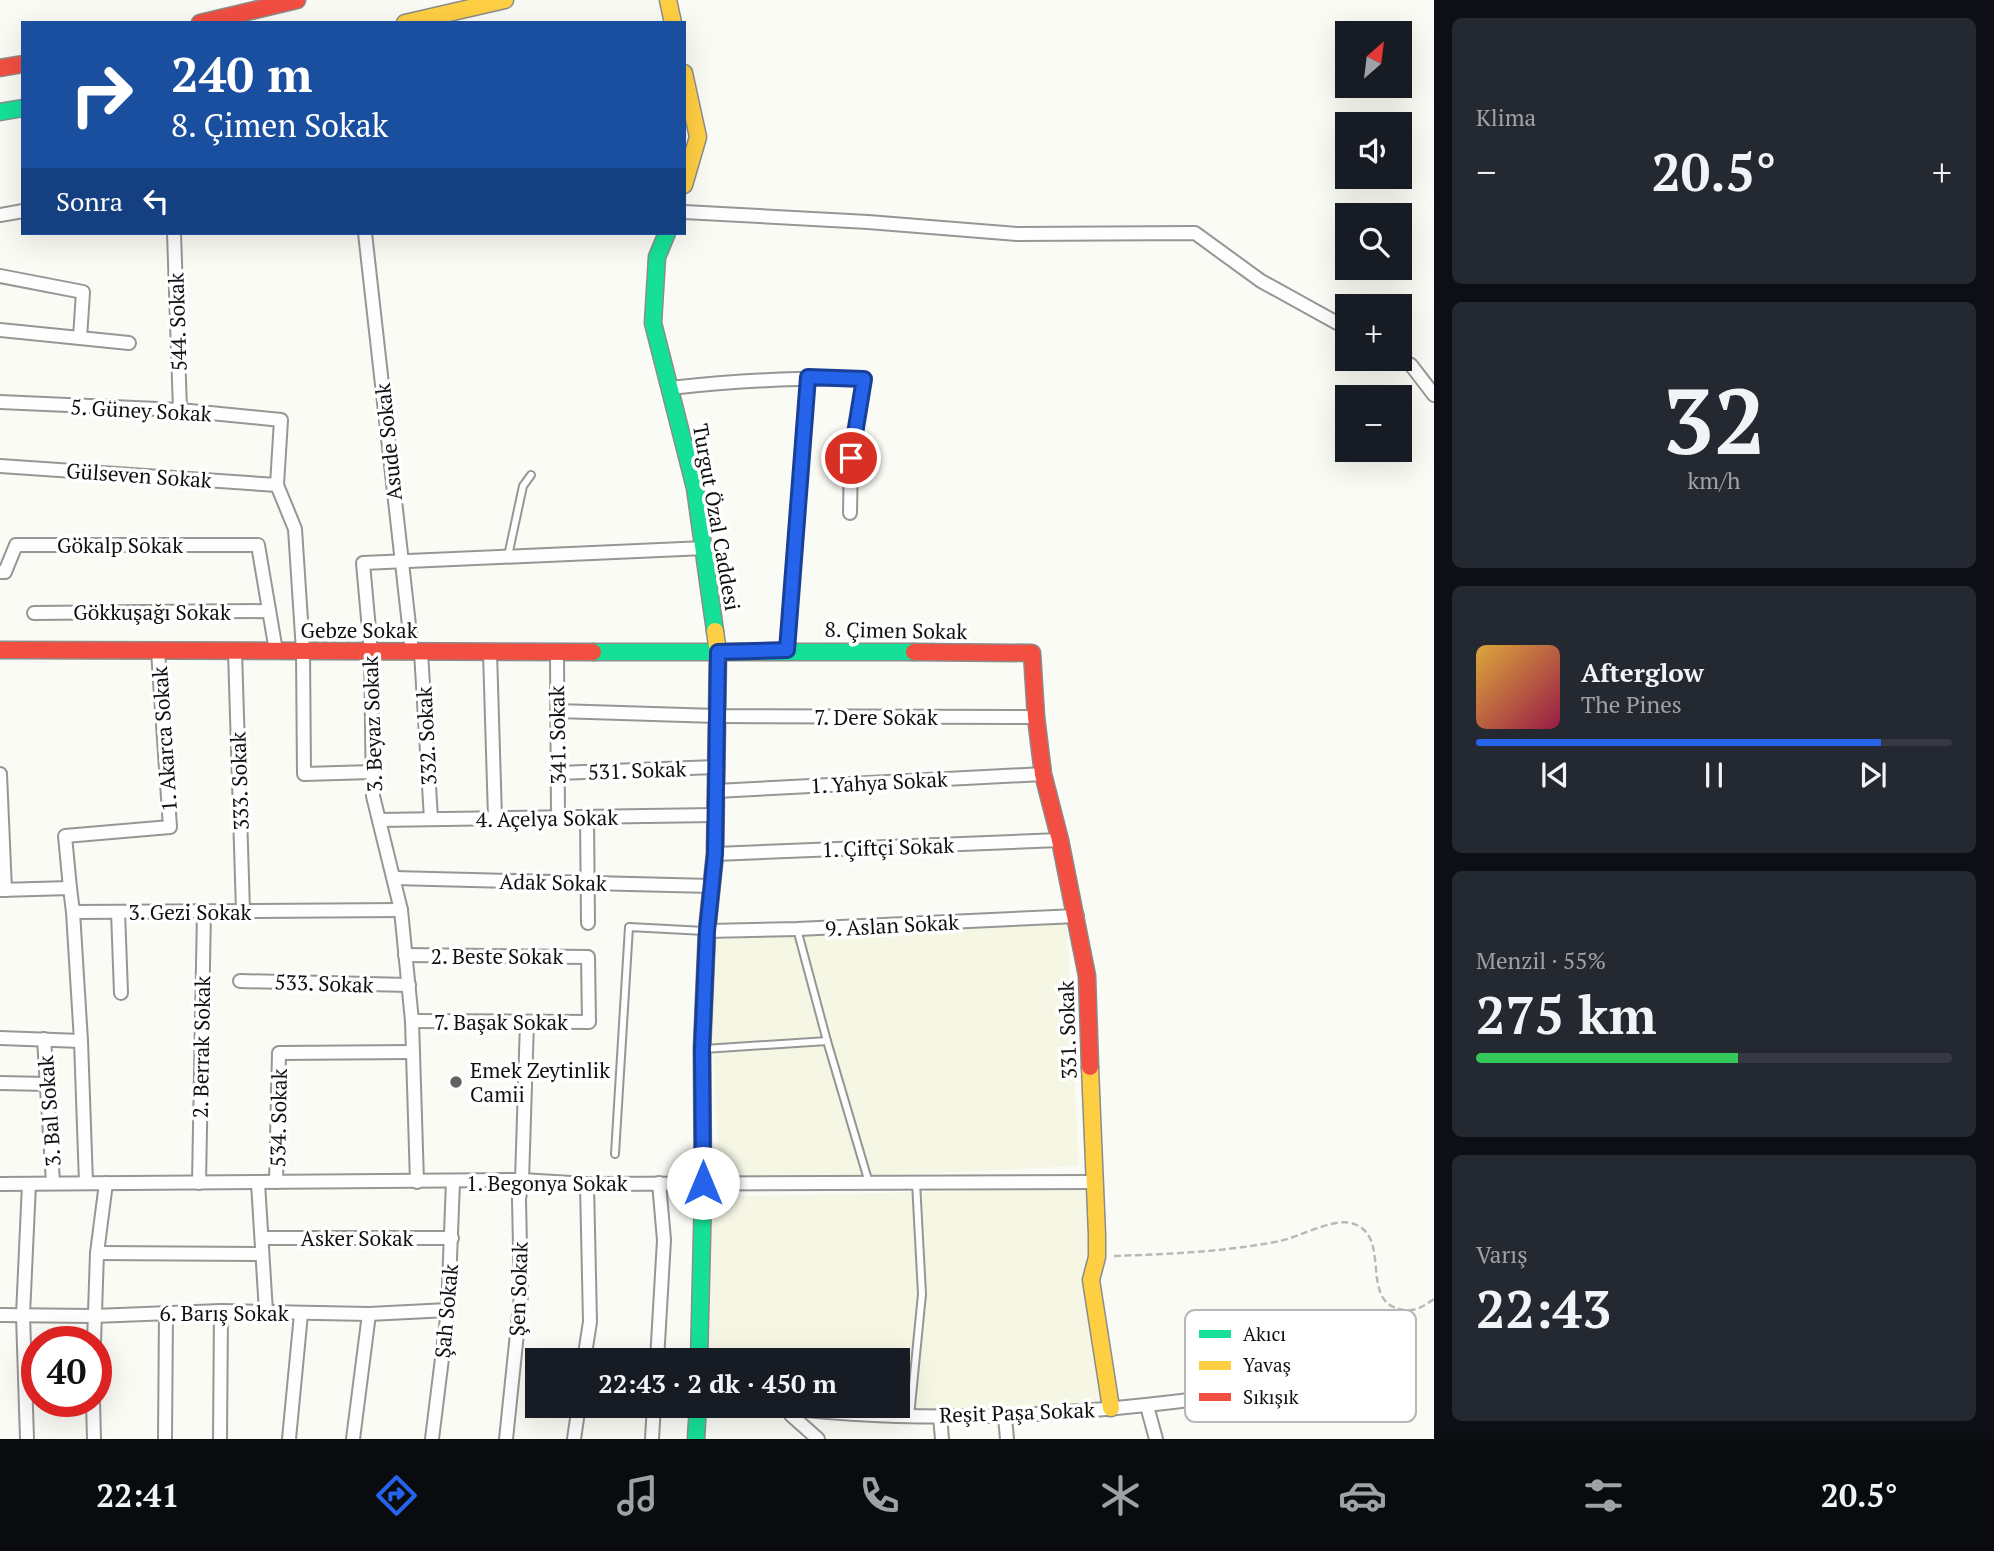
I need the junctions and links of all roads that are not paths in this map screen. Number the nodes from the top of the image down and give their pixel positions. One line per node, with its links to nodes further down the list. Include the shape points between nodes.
1 (297, 0): 4 (main road)
2 (505, 0): 5 (main road)
3 (668, 0): 6 (main road)
4 (208, 21)
5 (414, 21)
6 (673, 21)
7 (21, 64): 8 (main road)
8 (0, 68)
9 (686, 80): 12 (main road, via 698,137)
10 (21, 108): 11 (main road)
11 (0, 112)
12 (686, 178)
13 (21, 211): 15 (street)
14 (686, 212): 20 (street, via 1017,234 1195,233 1261,281)
15 (0, 215)
16 (174, 235): 29 (street, 544. Sokak)
17 (365, 235): 36 (street, Asude Sokak)
18 (666, 235): 26 (main road, Turgut Özal Caddesi, via 657,257 653,323)
19 (0, 276): 22 (street, via 83,292)
20 (1335, 323)
21 (0, 330): 22 (street)
22 (80, 338): 23 (street)
23 (129, 343)
24 (1412, 366): 27 (street)
25 (808, 377): 26 (street); 33 (street, via 864,379 851,458); 41 (street)
26 (670, 388): 34 (main road, Turgut Özal Caddesi)
27 (1434, 395)
28 (0, 402): 29 (street, 5. Güney Sokak)
29 (180, 410): 32 (street, 5. Güney Sokak, via 281,420)
30 (0, 466): 32 (street, Gülseven Sokak)
31 (531, 475): 35 (lane, via 523,486)
32 (277, 485): 45 (street, via 295,529)
33 (850, 513)
34 (705, 548): 35 (street, 3. Beyaz Sokak); 50 (main road, Turgut Özal Caddesi)
35 (509, 556): 36 (street, 3. Beyaz Sokak)
36 (401, 561): 46 (street, 3. Beyaz Sokak, via 363,563); 47 (street, Asude Sokak)
37 (0, 572): 38 (street, Gökalp Sokak, via 5,572 16,545 258,545)
38 (269, 611): 39 (street, Gökkuşağı Sokak); 44 (street)
39 (34, 612)
40 (0, 650): 42 (main road, Gebze Sokak)
41 (787, 650): 50 (main road, 8. Çimen Sokak); 51 (main road, 8. Çimen Sokak)
42 (158, 651): 43 (main road, Gebze Sokak); 73 (street, 1. Akarca Sokak, via 170,827 65,836)
43 (235, 651): 44 (main road, Gebze Sokak); 77 (street, 333. Sokak)
44 (275, 651): 45 (main road, Gebze Sokak)
45 (303, 651): 46 (main road, Gebze Sokak); 56 (street, via 304,774)
46 (370, 652): 47 (main road, Gebze Sokak); 56 (street, 3. Beyaz Sokak)
47 (417, 652): 48 (main road, Gebze Sokak); 66 (street, 332. Sokak)
48 (490, 652): 49 (main road, Gebze Sokak); 65 (street)
49 (556, 652): 50 (main road, Gebze Sokak); 52 (street, 341. Sokak)
50 (718, 652): 53 (main road, Turgut Özal Caddesi)
51 (1032, 653): 54 (main road, 331. Sokak)
52 (557, 711): 53 (street, 7. Dere Sokak); 57 (street, 341. Sokak)
53 (717, 716): 54 (street, 7. Dere Sokak); 55 (main road, Turgut Özal Caddesi)
54 (1036, 718): 59 (main road, 331. Sokak)
55 (716, 767): 57 (street, 531. Sokak); 60 (main road, Turgut Özal Caddesi)
56 (372, 772): 67 (street, 3. Beyaz Sokak)
57 (558, 773): 63 (street, 341. Sokak)
58 (0, 774): 61 (street)
59 (1043, 774): 60 (street, 1. Yahya Sokak); 68 (main road, 331. Sokak)
60 (716, 791): 62 (main road, Turgut Özal Caddesi)
61 (1, 814): 74 (street)
62 (715, 815): 64 (street, 4. Açelya Sokak); 69 (main road, Turgut Özal Caddesi)
63 (558, 817): 64 (street, 4. Açelya Sokak); 65 (street, 4. Açelya Sokak)
64 (587, 817): 71 (street)
65 (495, 818): 66 (street, 4. Açelya Sokak)
66 (431, 819): 67 (street, 4. Açelya Sokak)
67 (379, 820): 70 (street, 3. Beyaz Sokak)
68 (1060, 840): 69 (street, 1. Çiftçi Sokak); 80 (main road, 331. Sokak)
69 (715, 854): 72 (main road, Turgut Özal Caddesi)
70 (394, 878): 71 (street, Adak Sokak); 75 (street, 3. Beyaz Sokak)
71 (588, 883): 72 (street, Adak Sokak); 81 (street)
72 (711, 886): 83 (main road, Turgut Özal Caddesi)
73 (70, 888): 74 (street); 78 (street)
74 (2, 890)
75 (401, 910): 77 (street, 3. Gezi Sokak); 84 (street, 3. Beyaz Sokak)
76 (204, 911): 77 (street, 3. Gezi Sokak); 79 (street, 3. Gezi Sokak); 111 (street, 2. Berrak Sokak)
77 (243, 911)
78 (72, 912): 79 (street, 3. Gezi Sokak); 93 (street)
79 (118, 912): 87 (street)
80 (1077, 916): 82 (street, 9. Aslan Sokak); 107 (main road, 331. Sokak, via 1087,976)
81 (588, 923)
82 (797, 929): 83 (street, 9. Aslan Sokak); 94 (lane)
83 (707, 931): 95 (main road, Turgut Özal Caddesi); 100 (lane, via 629,927)
84 (405, 955): 86 (street, 3. Beyaz Sokak); 90 (street, 2. Beste Sokak, via 588,957)
85 (240, 981): 86 (street, 533. Sokak)
86 (409, 985): 88 (street, 3. Beyaz Sokak)
87 (121, 993)
88 (412, 1021): 89 (street, 7. Başak Sokak); 96 (street, 3. Beyaz Sokak)
89 (527, 1022): 90 (street, 7. Başak Sokak); 101 (street, Şen Sokak)
90 (589, 1022)
91 (0, 1038): 92 (street)
92 (44, 1040): 93 (street); 99 (street, 3. Bal Sokak)
93 (81, 1041): 109 (street)
94 (827, 1041): 95 (lane); 105 (lane)
95 (702, 1049): 114 (main road, Turgut Özal Caddesi)
96 (412, 1052): 97 (street, 7. Başak Sokak); 103 (street, 3. Beyaz Sokak)
97 (279, 1053): 102 (street, 534. Sokak)
98 (0, 1083): 99 (street)
99 (47, 1084): 108 (street, 3. Bal Sokak)
100 (615, 1154)
101 (522, 1180): 104 (street, 1. Begonya Sokak); 117 (street, 1. Begonya Sokak); 155 (street, Şen Sokak, via 521,1295)
102 (276, 1182): 103 (street, 1. Begonya Sokak); 112 (street, 1. Begonya Sokak)
103 (417, 1182): 104 (street, 1. Begonya Sokak)
104 (453, 1182): 119 (street, Şah Sokak)
105 (869, 1182): 106 (street, 1. Begonya Sokak); 114 (street, 1. Begonya Sokak)
106 (916, 1182): 107 (street, 1. Begonya Sokak); 137 (lane, via 922,1294)
107 (1094, 1182): 138 (main road, 331. Sokak, via 1097,1257 1091,1280)
108 (54, 1183): 109 (street, 1. Begonya Sokak); 116 (street, 1. Begonya Sokak)
109 (86, 1183): 110 (street, 1. Begonya Sokak)
110 (106, 1183): 111 (street, 1. Begonya Sokak); 120 (street)
111 (199, 1183): 112 (street, 1. Begonya Sokak)
112 (258, 1183): 118 (street)
113 (660, 1183): 114 (street, 1. Begonya Sokak); 117 (street, 1. Begonya Sokak); 133 (street, via 664,1240)
114 (703, 1183): 134 (main road, Turgut Özal Caddesi)
115 (0, 1184): 116 (street, 1. Begonya Sokak)
116 (29, 1184): 129 (street)
117 (587, 1184): 132 (street, via 590,1322)
118 (261, 1238): 119 (street, Asker Sokak); 121 (street)
119 (452, 1238): 122 (street, Şah Sokak)
120 (97, 1253): 121 (street); 130 (street)
121 (262, 1254): 125 (street)
122 (449, 1310): 127 (street, 6. Barış Sokak); 154 (street, Şah Sokak)
123 (221, 1311): 124 (street, 6. Barış Sokak); 125 (street, 6. Barış Sokak); 151 (street)
124 (166, 1312): 130 (street, 6. Barış Sokak); 150 (street)
125 (266, 1312): 126 (street, 6. Barış Sokak)
126 (301, 1314): 127 (street, 6. Barış Sokak); 152 (street)
127 (369, 1314): 153 (street)
128 (0, 1315): 129 (street, 6. Barış Sokak)
129 (23, 1315): 130 (street, 6. Barış Sokak); 148 (street)
130 (94, 1316): 131 (street)
131 (94, 1326)
132 (586, 1348)
133 (658, 1348)
134 (699, 1348)
135 (1185, 1401): 136 (street, Reşit Paşa Sokak)
136 (1147, 1406): 138 (street, Reşit Paşa Sokak); 161 (street)
137 (910, 1407)
138 (1111, 1408): 142 (street, Reşit Paşa Sokak)
139 (910, 1416): 140 (street, Reşit Paşa Sokak)
140 (940, 1416): 142 (street, Reşit Paşa Sokak); 159 (street)
141 (93, 1417): 149 (street)
142 (1004, 1417): 160 (street)
143 (577, 1418): 156 (street)
144 (654, 1418): 157 (street)
145 (698, 1418): 147 (main road)
146 (794, 1418): 158 (street)
147 (699, 1436)
148 (27, 1439)
149 (94, 1439)
150 (165, 1439)
151 (220, 1439)
152 (289, 1439)
153 (353, 1439)
154 (432, 1439)
155 (506, 1439)
156 (574, 1439)
157 (653, 1439)
158 (818, 1439)
159 (942, 1439)
160 (1007, 1439)
161 (1156, 1439)

